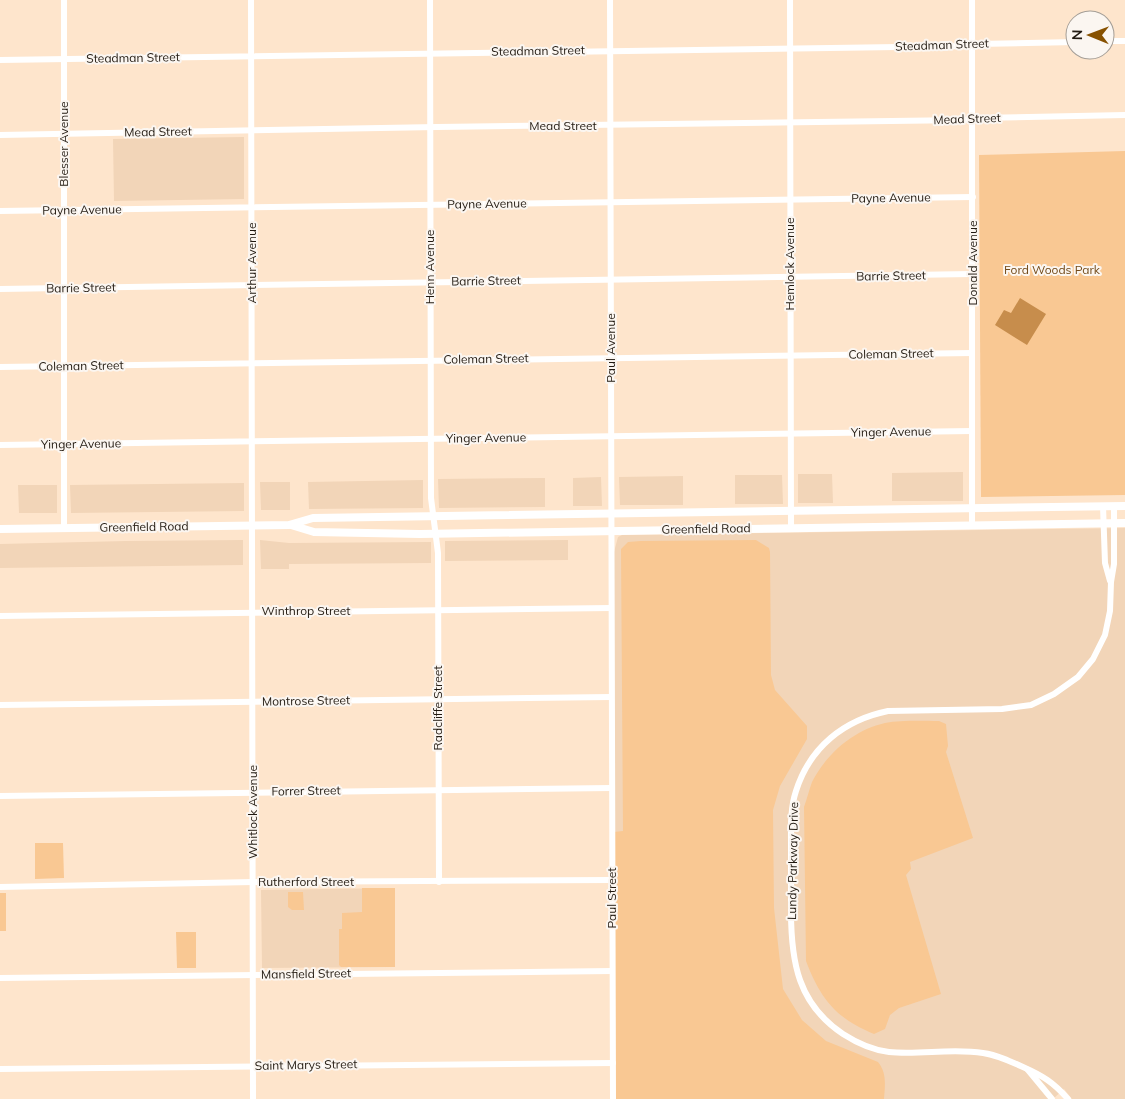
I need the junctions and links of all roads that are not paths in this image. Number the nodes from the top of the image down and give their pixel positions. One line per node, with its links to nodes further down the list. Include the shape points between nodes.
1 (64, 0): 14 (street, Blesser Avenue)
2 (252, 0): 12 (street, Arthur Avenue)
3 (430, 0): 11 (street, Henn Avenue)
4 (610, 0): 10 (street, Paul Avenue)
5 (790, 0): 9 (street, Hemlock Avenue)
6 (972, 0): 8 (street, Donald Avenue)
7 (1065, 42): 8 (street, Steadman Street)
8 (972, 45): 9 (street, Steadman Street); 16 (street, Donald Avenue)
9 (789, 48): 10 (street, Steadman Street); 17 (street, Hemlock Avenue)
10 (610, 51): 11 (street, Steadman Street); 18 (street, Paul Avenue)
11 (430, 53): 12 (street, Steadman Street); 19 (street, Henn Avenue)
12 (252, 56): 14 (street, Steadman Street); 20 (street, Arthur Avenue)
13 (0, 60): 14 (street, Steadman Street)
14 (64, 60): 21 (street, Blesser Avenue)
15 (1125, 115): 16 (street, Mead Street)
16 (972, 119): 17 (street, Mead Street); 23 (street, Donald Avenue)
17 (790, 122): 18 (street, Mead Street); 24 (street, Hemlock Avenue)
18 (610, 125): 19 (street, Mead Street); 25 (street, Paul Avenue)
19 (430, 127): 20 (street, Mead Street); 26 (street, Henn Avenue)
20 (252, 131): 21 (street, Mead Street); 27 (street, Arthur Avenue)
21 (64, 134): 22 (street, Mead Street); 28 (street, Blesser Avenue)
22 (0, 135)
23 (973, 197): 24 (street, Payne Avenue); 30 (street, Donald Avenue)
24 (790, 200): 25 (street, Payne Avenue); 31 (street, Hemlock Avenue)
25 (610, 202): 26 (street, Payne Avenue); 32 (street, Paul Avenue)
26 (430, 205): 27 (street, Payne Avenue); 33 (street, Henn Avenue)
27 (252, 208): 28 (street, Payne Avenue); 34 (street, Arthur Avenue)
28 (64, 210): 29 (street, Payne Avenue); 35 (street, Blesser Avenue)
29 (0, 211)
30 (972, 274): 31 (street, Barrie Street); 37 (street, Donald Avenue)
31 (790, 277): 32 (street, Barrie Street); 38 (street, Hemlock Avenue)
32 (611, 280): 33 (street, Barrie Street); 39 (street, Paul Avenue)
33 (431, 282): 34 (street, Barrie Street); 40 (street, Henn Avenue)
34 (252, 285): 35 (street, Barrie Street); 41 (street, Arthur Avenue)
35 (64, 288): 36 (street, Barrie Street); 42 (street, Blesser Avenue)
36 (0, 289)
37 (972, 352): 38 (street, Coleman Street); 44 (street, Donald Avenue)
38 (791, 356): 39 (street, Coleman Street); 45 (street, Hemlock Avenue)
39 (610, 358): 40 (street, Coleman Street); 46 (street, Paul Avenue)
40 (431, 360): 41 (street, Coleman Street); 47 (street, Henn Avenue)
41 (252, 364): 42 (street, Coleman Street); 48 (street, Arthur Avenue)
42 (64, 366): 43 (street, Coleman Street); 49 (street, Blesser Avenue)
43 (0, 367)
44 (972, 431): 45 (street, Yinger Avenue); 54 (street, Donald Avenue)
45 (791, 433): 46 (street, Yinger Avenue); 55 (street, Hemlock Avenue)
46 (611, 436): 47 (street, Yinger Avenue); 56 (street, Paul Avenue)
47 (431, 438): 48 (street, Yinger Avenue); 58 (street, Henn Avenue)
48 (253, 441): 49 (street, Yinger Avenue); 62 (street, Arthur Avenue)
49 (64, 444): 50 (street, Yinger Avenue); 65 (street, Blesser Avenue)
50 (0, 445)
51 (1103, 506): 52 (main road, Greenfield Road); 54 (main road, Greenfield Road); 59 (street, Lundy Parkway Drive)
52 (1114, 506): 53 (main road, Greenfield Road); 60 (street, Lundy Parkway Drive)
53 (1125, 506)
54 (972, 509): 55 (main road, Greenfield Road); 64 (street, Donald Avenue)
55 (791, 512): 56 (main road, Greenfield Road); 66 (street, Hemlock Avenue)
56 (611, 514): 57 (main road, Greenfield Road); 68 (street, Paul Avenue)
57 (505, 516): 58 (main road, Greenfield Road); 69 (main road)
58 (433, 517): 63 (main road, Greenfield Road, via 313,518); 70 (street, Henn Avenue)
59 (1103, 523): 60 (main road, Greenfield Road); 64 (main road, Greenfield Road); 71 (street, Lundy Parkway Drive, via 1105,563)
60 (1114, 523): 61 (main road, Greenfield Road); 71 (street, Lundy Parkway Drive)
61 (1125, 523)
62 (253, 525): 63 (main road, Greenfield Road); 65 (main road, Greenfield Road); 74 (street, Whitlock Avenue)
63 (289, 525): 70 (main road, Greenfield Road, via 314,532)
64 (972, 526): 66 (main road, Greenfield Road)
65 (64, 528): 67 (main road, Greenfield Road)
66 (791, 528): 68 (main road, Greenfield Road)
67 (0, 529)
68 (611, 531): 69 (main road, Greenfield Road); 72 (street, Paul Avenue)
69 (506, 533): 70 (main road, Greenfield Road)
70 (436, 534): 73 (street, Radcliffe Street)
71 (1111, 582): 94 (street, Lundy Parkway Drive, via 1105,635 1093,659 1078,677 1054,694 1031,705 1002,709 872,714 831,737 813,756 800,778 793,799 792,948 802,987 816,1010 833,1027 873,1049 982,1053)
72 (611, 608): 73 (street, Winthrop Street); 76 (street, Paul Avenue)
73 (438, 610): 74 (street, Winthrop Street); 77 (street, Radcliffe Street)
74 (253, 612): 75 (street, Winthrop Street); 78 (street, Whitlock Avenue)
75 (0, 616)
76 (611, 697): 77 (street, Montrose Street); 80 (street, Paul Street)
77 (438, 699): 78 (street, Montrose Street); 81 (street, Radcliffe Street)
78 (253, 701): 79 (street, Montrose Street); 82 (street, Whitlock Avenue)
79 (0, 706)
80 (611, 788): 81 (street, Forrer Street); 84 (street, Paul Street)
81 (438, 790): 82 (street, Forrer Street); 86 (street, Radcliffe Street)
82 (253, 792): 83 (street, Forrer Street); 85 (street, Whitlock Avenue)
83 (0, 796)
84 (612, 880): 86 (street, Rutherford Street); 88 (street, Paul Street)
85 (253, 882): 86 (street, Rutherford Street); 87 (street, Rutherford Street); 89 (street, Whitlock Avenue)
86 (438, 882)
87 (0, 887)
88 (612, 970): 89 (street, Mansfield Street); 91 (street, Paul Street)
89 (253, 974): 90 (street, Mansfield Street); 92 (street, Whitlock Avenue)
90 (0, 978)
91 (613, 1063): 92 (street, Saint Marys Street); 96 (street, Paul Street)
92 (253, 1066): 93 (street, Saint Marys Street); 95 (street, Whitlock Avenue)
93 (0, 1069)
94 (1027, 1069): 97 (street, Lundy Parkway Drive); 98 (street, Lundy Parkway Drive, via 1044,1076)
95 (253, 1099)
96 (613, 1099)
97 (1052, 1099)
98 (1068, 1099)

